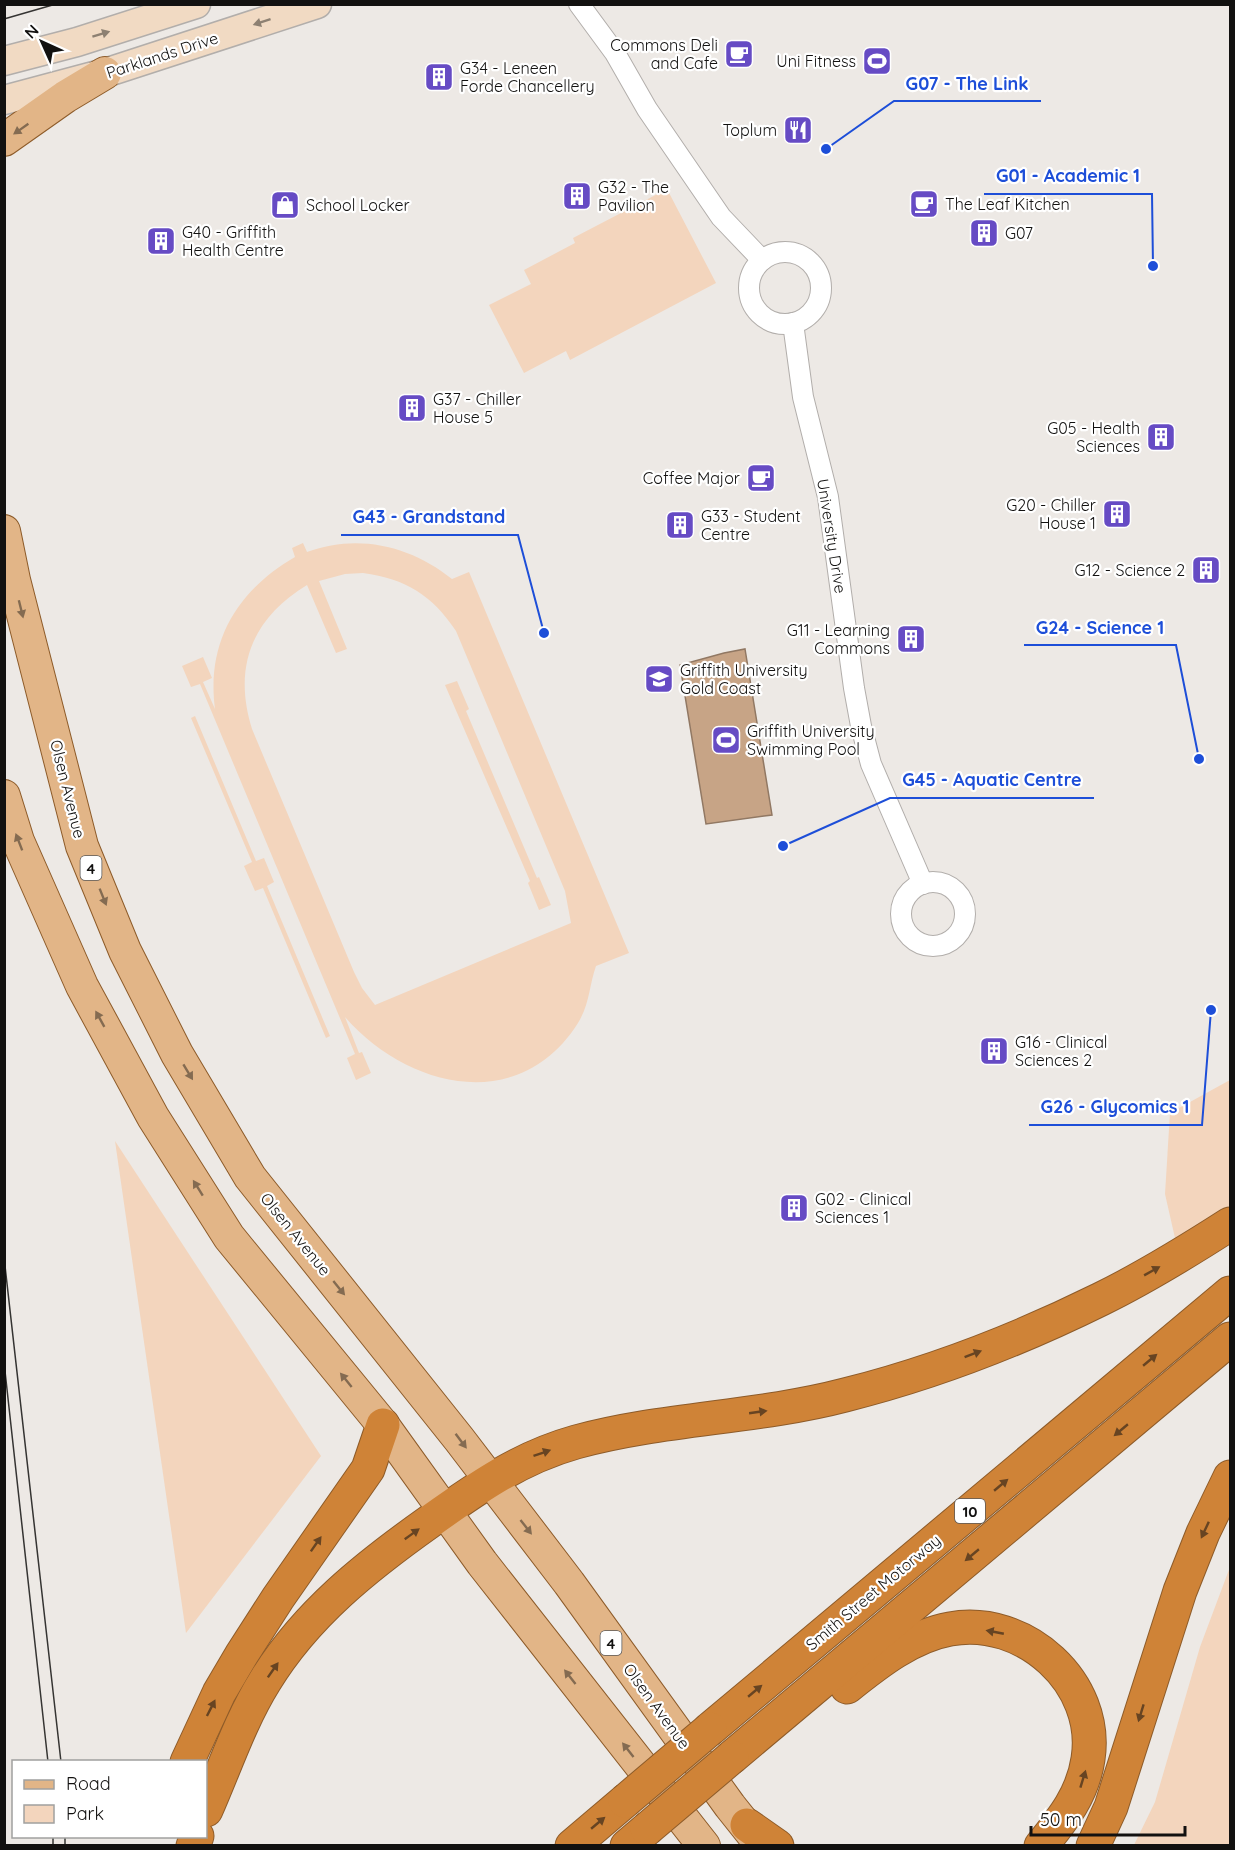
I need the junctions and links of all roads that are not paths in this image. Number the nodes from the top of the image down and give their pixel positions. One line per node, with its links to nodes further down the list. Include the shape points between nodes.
1 (196, 4): 6 (street, one-way to 1)
2 (317, 4): 7 (street, Parklands Drive, one-way to 7)
3 (579, 4): 5 (street)
4 (594, 4): 5 (street)
5 (615, 54): 10 (street, via 647,109 721,217)
6 (4, 61)
7 (105, 73): 8 (street, Parklands Drive); 9 (main road, one-way to 9)
8 (4, 100)
9 (4, 140)
10 (762, 260): 11 (street, via 750,281 753,304 770,320); 11 (street, via 772,254 795,253 805,258 819,277 819,300 804,318)
11 (793, 323): 14 (street, University Drive, via 803,397 828,497 861,726 872,764)
12 (4, 531): 20 (main road, Olsen Avenue / 4, one-way to 20, via 82,846 125,951 177,1054 250,1177)
13 (4, 796): 18 (main road, one-way to 13, via 229,1238 153,1117 82,986 18,841)
14 (923, 884)
15 (1230, 1224): 20 (highway, one-way to 15, via 529,1458 578,1442 812,1403 936,1367 1028,1333 1103,1299)
16 (1230, 1293): 27 (highway, Smith Street Motorway / 10, one-way to 16, bridge)
17 (1230, 1339): 22 (highway, 10, one-way to 22)
18 (383, 1425): 21 (main road); 23 (highway, one-way to 18, via 219,1693 243,1654 368,1469)
19 (1230, 1477): 31 (highway, one-way to 31, via 1180,1591 1111,1807)
20 (490, 1480): 21 (highway); 25 (main road, Olsen Avenue / 4, one-way to 25)
21 (445, 1511): 24 (highway, one-way to 21, via 252,1704 290,1647 333,1597 358,1575); 28 (main road, one-way to 21)
22 (732, 1757): 26 (highway, 10, bridge); 30 (highway, one-way to 22, via 1074,1802 1089,1758 1089,1734 1078,1694 1067,1677 1052,1660 1018,1637 974,1628 950,1629 906,1646 770,1747)
23 (187, 1760)
24 (207, 1808)
25 (754, 1835): 29 (highway)
26 (637, 1837)
27 (572, 1845)
28 (704, 1845)
29 (777, 1845)
30 (1041, 1845)
31 (1093, 1845)

